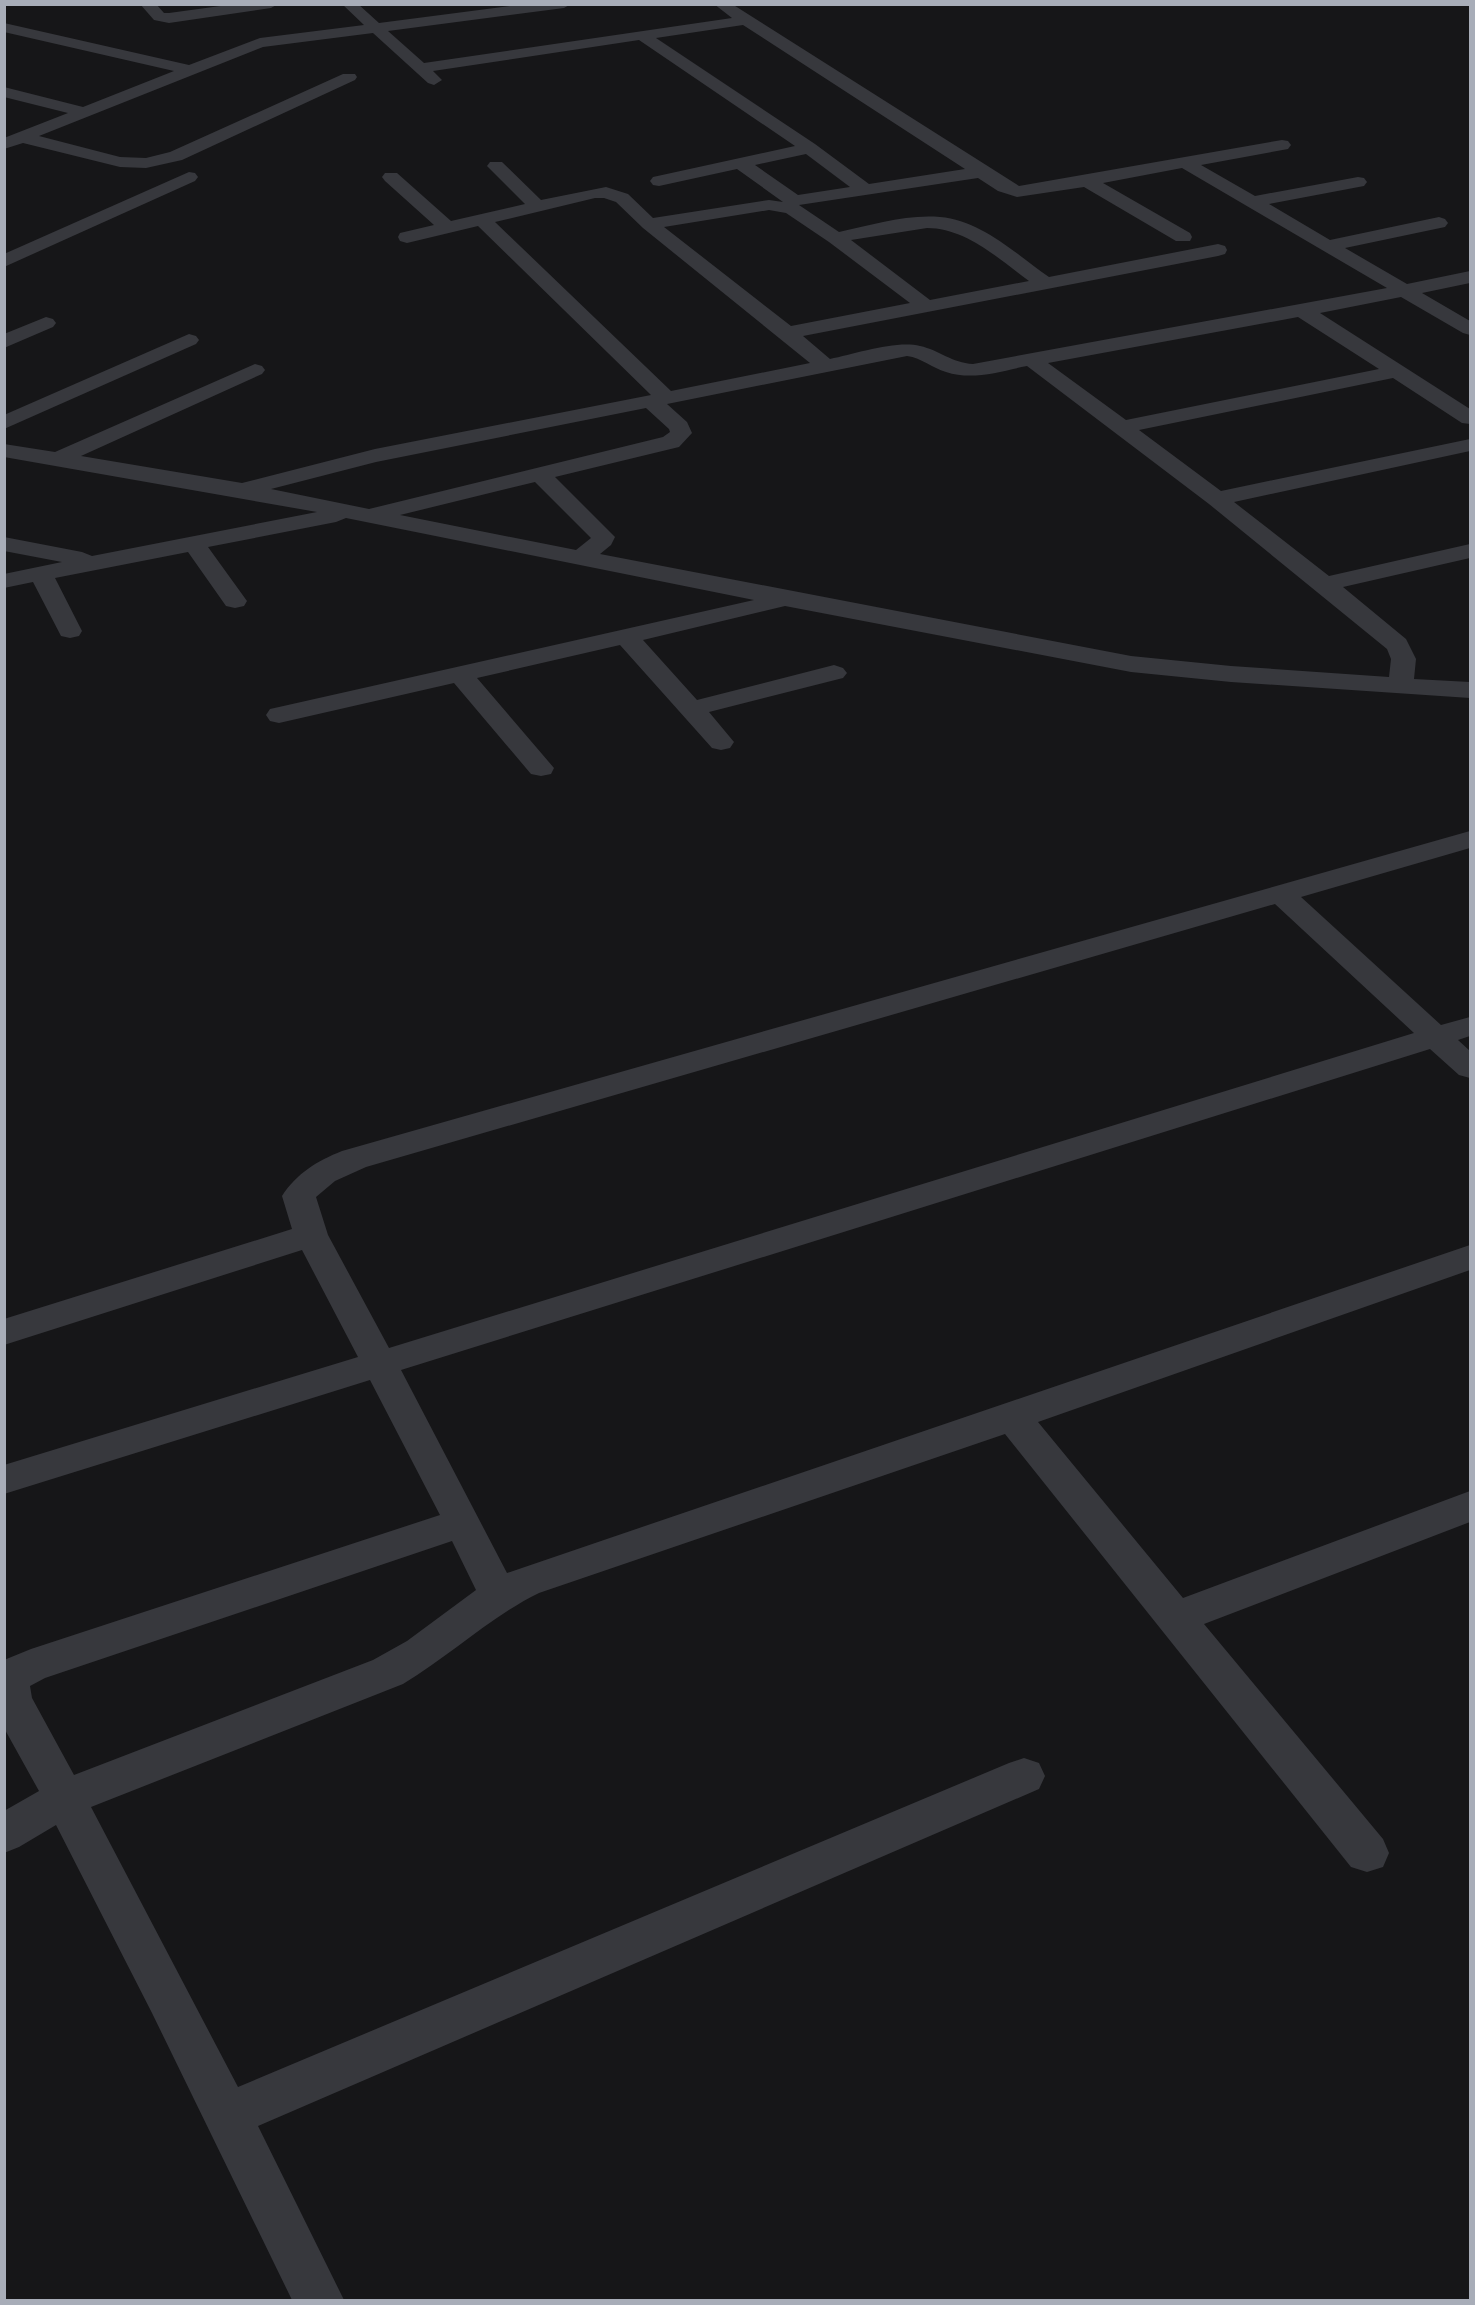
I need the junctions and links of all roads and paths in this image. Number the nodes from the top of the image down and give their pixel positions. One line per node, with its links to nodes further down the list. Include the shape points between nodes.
1 (147, 4): 2 (street, via 159,17 169,18)
2 (271, 4)
3 (349, 4): 8 (street)
4 (564, 4): 8 (street)
5 (721, 4): 6 (street)
6 (747, 20): 9 (street); 23 (street)
7 (4, 27): 11 (street)
8 (376, 28): 10 (street); 11 (street, via 260,43)
9 (643, 36): 10 (street); 19 (street)
10 (420, 68): 13 (street)
11 (189, 70): 15 (street)
12 (349, 77): 16 (street, via 176,156 146,163 120,162)
13 (434, 80)
14 (4, 92): 15 (street)
15 (84, 112): 16 (street)
16 (21, 137): 17 (street)
17 (4, 144)
18 (1282, 145): 21 (street)
19 (809, 148): 20 (street); 29 (street)
20 (739, 162): 26 (street); 29 (street, via 794,200)
21 (1187, 164): 27 (street); 30 (street)
22 (496, 166): 31 (street)
23 (982, 172): 27 (street, via 1017,192); 29 (street)
24 (189, 177): 41 (street)
25 (391, 177): 35 (street)
26 (659, 181)
27 (1089, 182): 37 (street)
28 (1358, 182): 30 (street)
29 (866, 190)
30 (1252, 202): 39 (street)
31 (537, 206): 32 (street); 34 (street, via 606,192 622,198)
32 (482, 220): 35 (street); 56 (street)
33 (1438, 223): 39 (street)
34 (649, 224): 38 (street, via 782,205); 49 (street)
35 (448, 228): 36 (street)
36 (407, 237)
37 (1184, 237)
38 (836, 238): 43 (street, via 931,222 951,223); 45 (street)
39 (1327, 246): 44 (street)
40 (1218, 250): 43 (street)
41 (4, 261)
42 (1470, 277): 44 (street)
43 (1047, 283): 45 (street)
44 (1403, 290): 46 (street); 48 (street)
45 (926, 306): 49 (street)
46 (1301, 310): 52 (street); 55 (street)
47 (46, 324): 51 (street)
48 (1470, 329)
49 (788, 333): 53 (street)
50 (189, 340): 58 (street)
51 (4, 342)
52 (1030, 359): 53 (street, via 955,370 927,353 907,350); 59 (street)
53 (827, 367): 56 (street)
54 (255, 370): 62 (street)
55 (1397, 371): 57 (street); 59 (street)
56 (660, 400): 63 (street, via 679,427 678,438 660,446); 64 (street, via 375,456)
57 (1470, 418)
58 (4, 423)
59 (1122, 427): 65 (street)
60 (1470, 445): 65 (street)
61 (4, 450): 62 (street)
62 (57, 459): 64 (street)
63 (540, 474): 66 (street); 70 (street, via 603,537)
64 (241, 490): 66 (street)
65 (1216, 499): 74 (street)
66 (358, 514): 68 (street); 70 (street)
67 (4, 544): 71 (street)
68 (194, 544): 71 (street); 76 (street)
69 (1470, 551): 74 (street)
70 (581, 558): 75 (street)
71 (100, 563): 72 (street)
72 (41, 574): 73 (street); 77 (street)
73 (4, 581)
74 (1325, 584): 81 (street, via 1397,644 1404,660)
75 (787, 599): 78 (street); 81 (street, via 1131,664)
76 (235, 601)
77 (70, 632)
78 (626, 636): 80 (street); 83 (street)
79 (834, 673): 83 (street)
80 (460, 674): 84 (street); 86 (street)
81 (1400, 684): 82 (street)
82 (1470, 690)
83 (691, 709): 85 (street)
84 (279, 716)
85 (721, 742)
86 (541, 768)
87 (1470, 839): 88 (street)
88 (1280, 893): 90 (street); 92 (street, via 354,1159 308,1182 299,1196)
89 (1470, 1026): 90 (street)
90 (1437, 1036): 91 (street); 95 (street)
91 (1470, 1068)
92 (312, 1235): 94 (street); 95 (street)
93 (1470, 1257): 96 (street)
94 (4, 1332)
95 (380, 1363): 97 (street); 99 (street)
96 (1012, 1417): 100 (street, via 558,1570); 101 (street)
97 (4, 1480)
98 (1470, 1506): 101 (street)
99 (463, 1522): 100 (street); 103 (street, via 16,1674 9,1682 11,1700)
100 (498, 1595): 103 (street, via 422,1653 388,1672)
101 (1175, 1618): 105 (street)
102 (1024, 1776): 106 (street)
103 (65, 1798): 104 (street); 106 (street)
104 (4, 1834)
105 (1368, 1853)
106 (228, 2115): 107 (street)
107 (318, 2301)

